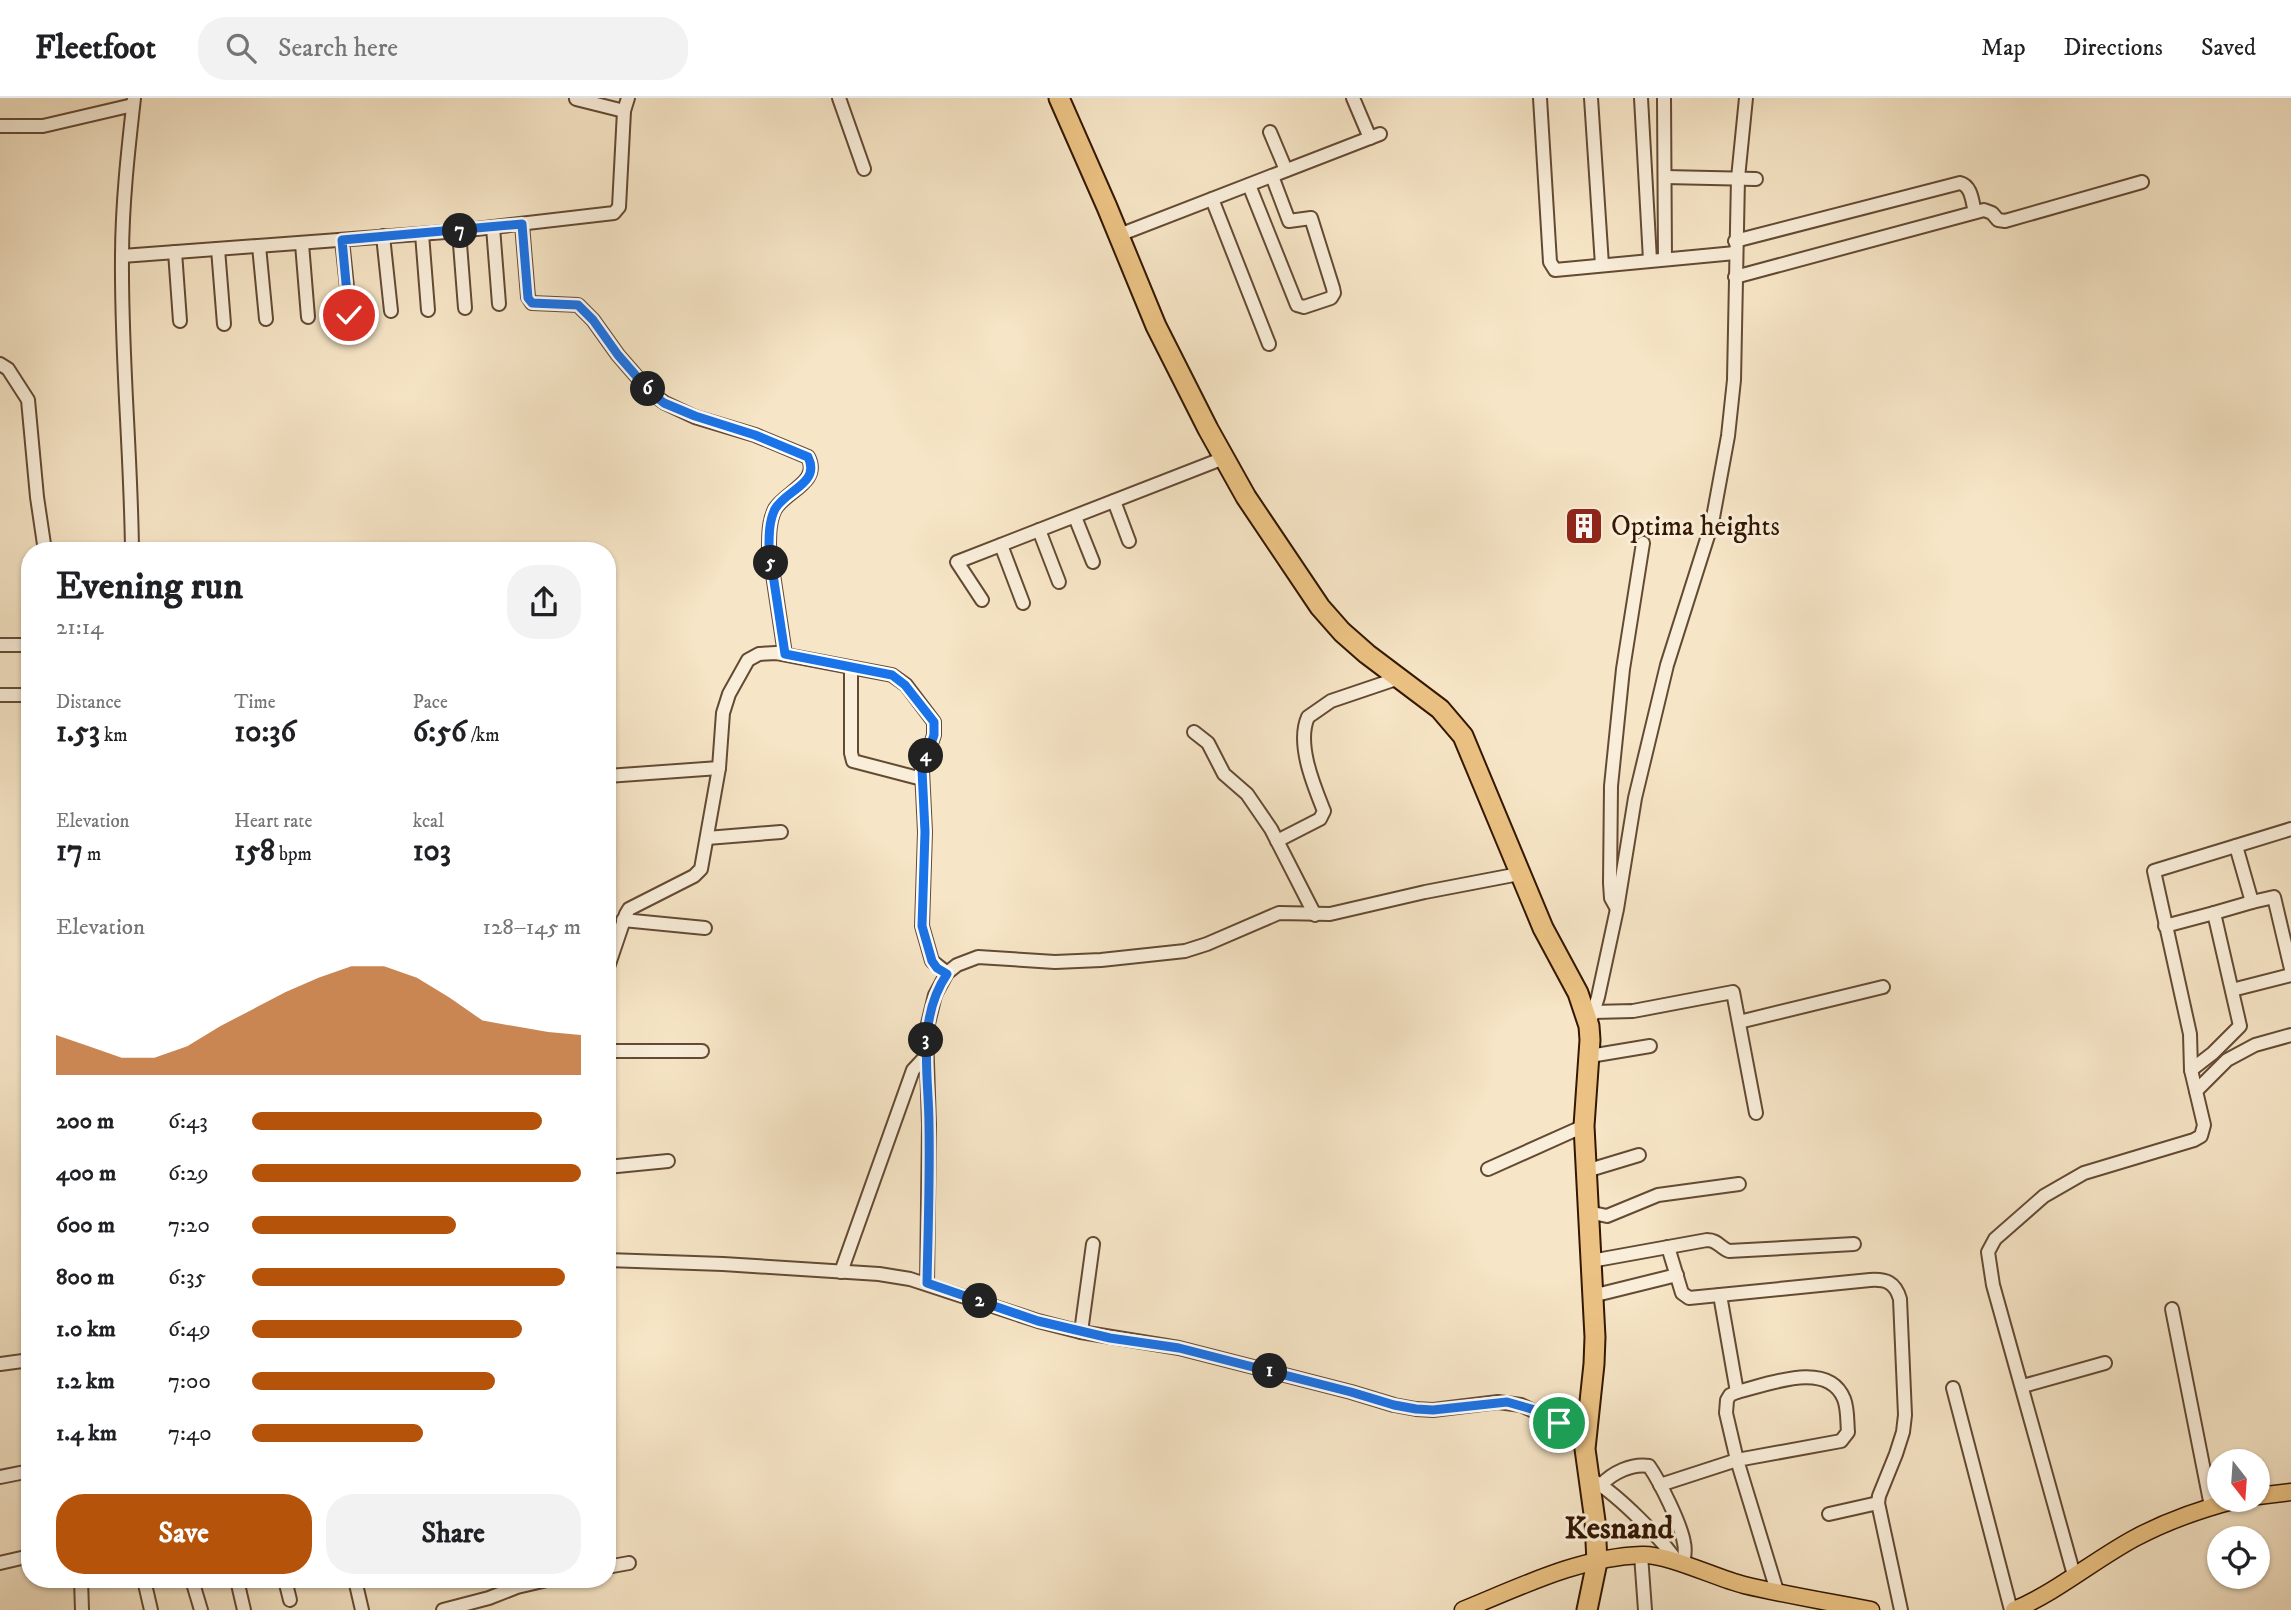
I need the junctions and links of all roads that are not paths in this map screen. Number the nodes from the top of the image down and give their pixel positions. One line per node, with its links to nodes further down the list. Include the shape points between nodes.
1 (628, 98): 13 (street)
2 (839, 98): 16 (street)
3 (1059, 98): 30 (highway)
4 (1353, 98): 17 (street, via 1375,136)
5 (1539, 98): 41 (street, via 1551,265 1555,270)
6 (1591, 98): 41 (street)
7 (1641, 98): 40 (street)
8 (1664, 98): 19 (street)
9 (1746, 98): 20 (street)
10 (576, 99): 12 (street)
11 (134, 101): 14 (street, via 43,125); 38 (street)
12 (596, 101): 13 (street)
13 (624, 111): 26 (street, via 616,211)
14 (0, 126)
15 (1270, 132): 17 (street)
16 (864, 169)
17 (1286, 170): 18 (street)
18 (1272, 176): 23 (street); 23 (street, via 1289,221 1311,218 1334,293 1331,298 1297,305)
19 (1665, 177): 20 (street); 39 (street)
20 (1738, 178): 21 (street); 35 (street)
21 (1756, 179)
22 (2142, 182): 25 (street, via 2005,221 1987,210)
23 (1249, 185): 24 (street)
24 (1212, 199): 30 (street); 52 (street)
25 (1975, 212): 35 (street, via 1969,188 1960,183); 42 (street)
26 (522, 224): 27 (street); 69 (street, via 532,303 578,305 664,403 808,457 811,474 777,506 769,532)
27 (494, 227): 28 (street); 43 (street)
28 (459, 231): 29 (street); 44 (street)
29 (422, 234): 31 (street); 45 (street)
30 (1119, 235): 54 (highway, via 1156,326)
31 (383, 236): 32 (street); 46 (street)
32 (342, 240): 33 (street); 47 (street)
33 (302, 244): 34 (street); 48 (street)
34 (259, 247): 36 (street); 49 (street)
35 (1735, 247): 39 (street); 42 (street)
36 (218, 249): 37 (street); 51 (street)
37 (175, 252): 38 (street); 50 (street)
38 (122, 256): 60 (street)
39 (1665, 259): 40 (street)
40 (1650, 260): 41 (street)
41 (1602, 265)
42 (1735, 277): 85 (street, via 1734,380 1712,523 1667,665 1636,798)
43 (499, 304)
44 (465, 308)
45 (428, 310)
46 (391, 311)
47 (349, 315)
48 (308, 317)
49 (266, 319)
50 (180, 321)
51 (224, 324)
52 (1269, 344)
53 (0, 364): 59 (street, via 28,400)
54 (1224, 458): 55 (street); 71 (highway, via 1321,607 1342,632)
55 (1114, 501): 56 (street); 58 (street)
56 (1075, 517): 57 (street); 63 (street)
57 (1039, 530): 62 (street); 64 (street)
58 (1129, 541)
59 (44, 542)
60 (132, 542)
61 (1643, 543): 85 (street, via 1611,786 1610,883)
62 (1001, 545): 65 (street, via 957,562); 66 (street)
63 (1093, 562)
64 (1059, 582)
65 (982, 600)
66 (1023, 603)
67 (0, 645): 68 (street)
68 (21, 645)
69 (785, 654): 70 (street); 75 (street, via 759,654 744,665 723,713)
70 (851, 668): 77 (street, via 898,678 934,722); 77 (street, via 853,761)
71 (1399, 678): 81 (street, via 1331,701 1308,717 1303,735 1308,766 1324,811 1320,819); 83 (highway, via 1440,709 1463,736)
72 (0, 695): 73 (street)
73 (21, 695)
74 (1194, 732): 81 (street, via 1208,743 1224,774 1247,794)
75 (719, 768): 76 (street); 80 (street)
76 (616, 775)
77 (922, 779): 93 (street, via 923,934 932,961)
78 (2291, 829): 82 (street)
79 (781, 832): 80 (street)
80 (707, 838): 88 (street, via 698,873 632,907)
81 (1277, 841): 87 (street)
82 (2236, 846): 84 (street); 89 (street, via 2154,871)
83 (1520, 874): 87 (street); 97 (highway)
84 (2252, 902): 86 (street); 92 (street, via 2274,897)
85 (1617, 909): 97 (street)
86 (2214, 914): 89 (street); 96 (street)
87 (1315, 915): 93 (street, via 1279,913 1185,951 1055,962 978,957 967,959)
88 (623, 920): 90 (street); 91 (street)
89 (2165, 926): 105 (street, via 2190,1034)
90 (705, 928)
91 (616, 942)
92 (2291, 969)
93 (947, 974): 103 (street, via 929,1017)
94 (2291, 975): 96 (street)
95 (1882, 987): 98 (street)
96 (2232, 990): 105 (street, via 2240,1026)
97 (1591, 1019): 98 (street, via 1733,992); 104 (highway)
98 (1739, 1022): 107 (street)
99 (2291, 1035): 106 (street, via 2255,1045 2227,1060)
100 (1650, 1046): 104 (street)
101 (616, 1051): 102 (street)
102 (702, 1051)
103 (926, 1056): 121 (street, via 913,1070); 123 (street)
104 (1590, 1056): 108 (highway)
105 (2191, 1070): 106 (street)
106 (2196, 1091): 131 (street, via 2204,1125 2201,1136 2084,1173 2044,1196 1995,1239 1988,1252 1993,1285)
107 (1756, 1113)
108 (1584, 1126): 112 (street); 113 (highway)
109 (1639, 1155): 113 (street)
110 (668, 1161): 111 (street)
111 (616, 1166)
112 (1489, 1169)
113 (1586, 1171): 115 (highway)
114 (1739, 1184): 115 (street, via 1658,1195 1607,1216)
115 (1588, 1212): 120 (highway)
116 (1093, 1244): 127 (street)
117 (1854, 1244): 118 (street, via 1729,1251 1717,1241 1707,1240)
118 (1668, 1247): 120 (street); 122 (street)
119 (616, 1260): 121 (street)
120 (1591, 1261): 125 (highway)
121 (841, 1272): 123 (street)
122 (1677, 1275): 124 (street, via 1682,1293 1689,1298); 125 (street)
123 (927, 1283): 127 (street)
124 (1720, 1295): 133 (street); 143 (street, via 1884,1279 1895,1286 1900,1299 1905,1415 1900,1445)
125 (1592, 1296): 134 (highway, via 1594,1364)
126 (2172, 1309): 140 (street)
127 (1082, 1332): 134 (street, via 1179,1348 1416,1409 1498,1402 1521,1405)
128 (21, 1361): 130 (street)
129 (2105, 1363): 131 (street)
130 (0, 1364)
131 (2022, 1387): 153 (street)
132 (1953, 1388): 174 (street)
133 (1737, 1392): 135 (street, via 1727,1400 1726,1413); 135 (street, via 1799,1377 1820,1378 1843,1396 1848,1432 1832,1444)
134 (1586, 1440): 138 (highway)
135 (1737, 1460): 139 (street); 161 (street)
136 (21, 1473): 137 (street)
137 (0, 1477)
138 (1595, 1481): 139 (street, via 1646,1465); 148 (highway); 152 (street)
139 (1660, 1485): 152 (street, via 1683,1538)
140 (2207, 1486)
141 (2291, 1492): 142 (main road)
142 (2270, 1495)
143 (1878, 1503): 145 (street); 173 (street)
144 (2207, 1507): 153 (main road, via 2134,1538)
145 (1829, 1514)
146 (1641, 1555): 148 (main road); 152 (main road); 171 (street)
147 (21, 1558): 149 (street)
148 (1597, 1562): 169 (main road, via 1552,1574); 170 (highway)
149 (0, 1563)
150 (629, 1563): 151 (street)
151 (616, 1565)
152 (1680, 1565): 161 (main road)
153 (2074, 1575): 174 (main road)
154 (81, 1588): 163 (street)
155 (147, 1588): 164 (street)
156 (194, 1588): 165 (street)
157 (239, 1588): 166 (street)
158 (287, 1588): 162 (street)
159 (357, 1588): 167 (street)
160 (514, 1588): 168 (street)
161 (1786, 1598): 172 (main road)
162 (290, 1600)
163 (82, 1610)
164 (151, 1610)
165 (201, 1610)
166 (244, 1610)
167 (362, 1610)
168 (443, 1610)
169 (1463, 1610)
170 (1587, 1610)
171 (1644, 1610)
172 (1871, 1610)
173 (1900, 1610)
174 (2012, 1610)

